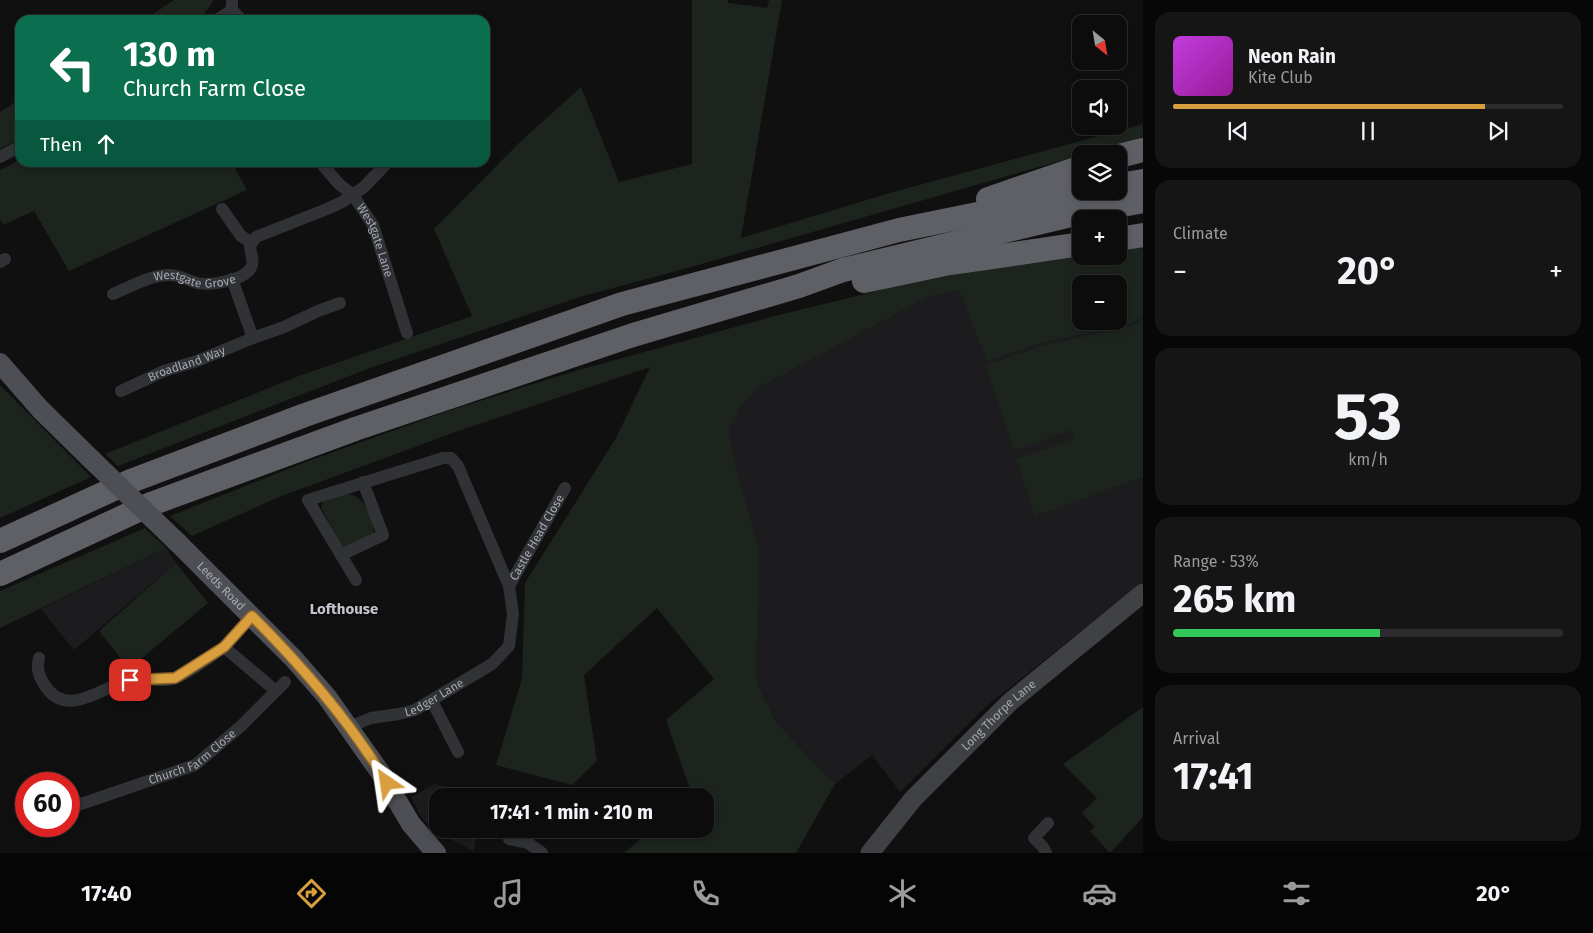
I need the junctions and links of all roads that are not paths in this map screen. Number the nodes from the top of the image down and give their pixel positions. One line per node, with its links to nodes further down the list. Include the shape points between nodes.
1 (232, 5): 2 (street)
2 (222, 15)
3 (15, 149): 6 (street)
4 (1143, 150): 5 (highway)
5 (1127, 154)
6 (0, 157)
7 (324, 167): 12 (street, Westgate Lane)
8 (383, 167): 12 (street)
9 (1072, 170): 16 (highway)
10 (1143, 180): 11 (highway)
11 (1127, 184)
12 (353, 194): 19 (street, via 327,209 259,235); 25 (street, Westgate Lane, via 373,225)
13 (1072, 195): 16 (highway)
14 (1143, 201): 22 (highway, via 1075,214 843,270)
15 (222, 209): 19 (street, via 241,236)
16 (899, 230): 31 (highway, via 622,304 485,351 131,481)
17 (1143, 235): 18 (highway)
18 (1127, 238)
19 (251, 242): 21 (street, Westgate Grove, via 252,267 247,273)
20 (1072, 245): 22 (highway, via 945,264 837,286)
21 (232, 279): 23 (street, Westgate Grove, via 206,284 170,275 155,276); 26 (street)
22 (799, 286): 33 (highway, via 633,335 355,429 151,504)
23 (113, 294)
24 (340, 303): 26 (street, Broadland Way)
25 (407, 333)
26 (253, 338): 28 (street, Broadland Way, via 164,371)
27 (0, 363): 37 (main road, Leeds Road, bridge, via 40,409)
28 (121, 391)
29 (363, 482): 32 (street, via 383,535); 32 (street, via 308,500); 35 (street, via 451,458 458,466)
30 (565, 488): 35 (street, Castle Head Close)
31 (0, 541)
32 (341, 555): 34 (street)
33 (0, 574)
34 (356, 580)
35 (509, 586): 40 (street, Ledger Lane, via 512,614 508,646 492,664)
36 (1143, 593): 48 (main road, Long Thorpe Lane, via 1010,702 913,798)
37 (252, 616): 38 (street); 41 (main road, Leeds Road, via 294,659)
38 (224, 647): 39 (street, via 175,678 130,680 73,701 60,700 50,692 37,667); 43 (street, Church Farm Close, via 281,686 195,765 92,795)
39 (39, 658)
40 (432, 701): 41 (street, Ledger Lane, via 415,710 371,718); 42 (street)
41 (349, 727): 46 (main road, Leeds Road, via 411,824)
42 (458, 752)
43 (80, 804)
44 (1048, 823): 49 (street, via 1034,838)
45 (509, 838): 47 (street)
46 (436, 853)
47 (542, 853)
48 (870, 853)
49 (1046, 853)

